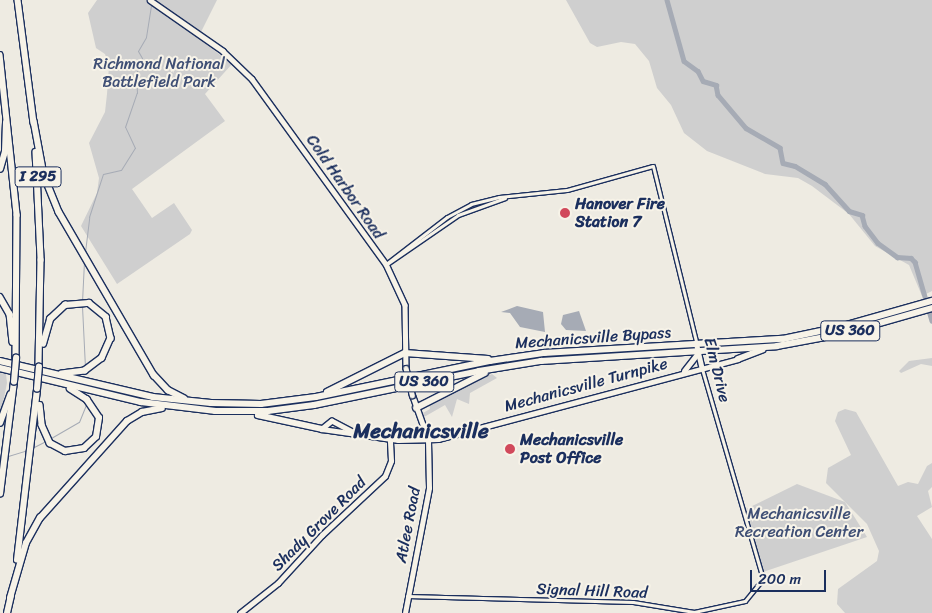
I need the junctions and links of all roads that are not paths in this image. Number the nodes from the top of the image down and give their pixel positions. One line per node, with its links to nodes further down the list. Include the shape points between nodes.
1 (18, 0): 5 (highway, I 295)
2 (150, 0): 7 (main road, Cold Harbor Road, via 223,52 252,79)
3 (0, 56): 4 (highway, I 295)
4 (4, 81): 6 (highway, via 6,132); 16 (highway, I 295, via 17,216)
5 (34, 121): 17 (highway, I 295, via 40,228); 30 (highway, via 50,192 154,375 163,386 188,399)
6 (0, 168)
7 (386, 264): 13 (street, Elm Drive, via 455,212 487,199 568,190 653,166); 14 (main road, Cold Harbor Road, via 405,305)
8 (0, 297): 16 (highway, via 10,314)
9 (932, 301): 11 (highway, US 360)
10 (932, 308): 11 (highway, US 360)
11 (919, 309): 12 (highway, US 360)
12 (778, 344): 13 (highway, Mechanicsville Bypass / US 360); 15 (highway, Mechanicsville Bypass / US 360); 19 (highway)
13 (697, 346): 15 (main road, Elm Drive); 18 (highway, Mechanicsville Bypass / US 360, via 608,348)
14 (405, 353): 18 (highway, via 479,359); 29 (highway, via 336,389); 31 (main road, Cold Harbor Road, bridge)
15 (698, 353): 21 (highway, Mechanicsville Bypass / US 360, via 590,357); 23 (main road, Elm Drive); 25 (main road)
16 (15, 354): 27 (highway, I 295, bridge)
17 (40, 355): 22 (highway); 22 (highway, via 50,319 60,308 73,302 96,306 106,317 111,332 109,346 98,362 73,374)
18 (530, 355): 29 (highway, Mechanicsville Bypass / US 360)
19 (738, 358): 23 (main road, Mechanicsville Turnpike)
20 (0, 360): 22 (highway, US 360)
21 (523, 364): 31 (highway, via 476,376); 33 (highway, Mechanicsville Bypass / US 360, via 299,408)
22 (36, 368): 28 (highway, bridge); 30 (highway, Mechanicsville Bypass / US 360, via 124,392 206,403)
23 (702, 368): 25 (main road, Mechanicsville Turnpike); 42 (street, Elm Drive)
24 (0, 369): 26 (highway, US 360)
25 (680, 374): 40 (main road, Mechanicsville Turnpike)
26 (32, 376): 28 (highway, via 79,393 98,414 98,430 88,446 72,452 56,448 44,433); 32 (highway, US 360, via 128,400)
27 (14, 384): 34 (highway); 41 (highway, I 295)
28 (37, 389): 44 (highway, via 31,459)
29 (281, 402): 30 (highway, Mechanicsville Bypass / US 360)
30 (244, 404)
31 (416, 408): 40 (main road, Cold Harbor Road)
32 (208, 411): 33 (highway, US 360); 44 (highway, via 154,409 137,414 122,425 36,523 24,549)
33 (221, 412): 36 (highway, via 265,416)
34 (0, 423)
35 (337, 423): 36 (main road, via 329,421); 37 (main road); 38 (main road)
36 (322, 429): 37 (main road, Mechanicsville Turnpike)
37 (330, 430): 38 (main road, Mechanicsville Turnpike)
38 (356, 434): 39 (main road, Mechanicsville Turnpike)
39 (390, 439): 40 (main road, Mechanicsville Turnpike); 46 (main road, Shady Grove Road, via 391,461 384,476 322,535 278,583)
40 (428, 440): 43 (main road, Atlee Road, via 429,488)
41 (0, 494)
42 (763, 579): 43 (street, Signal Hill Road, via 742,603 694,612 633,602)
43 (407, 596): 47 (main road, Atlee Road)
44 (10, 598): 45 (highway)
45 (7, 613)
46 (240, 613)
47 (404, 613)

